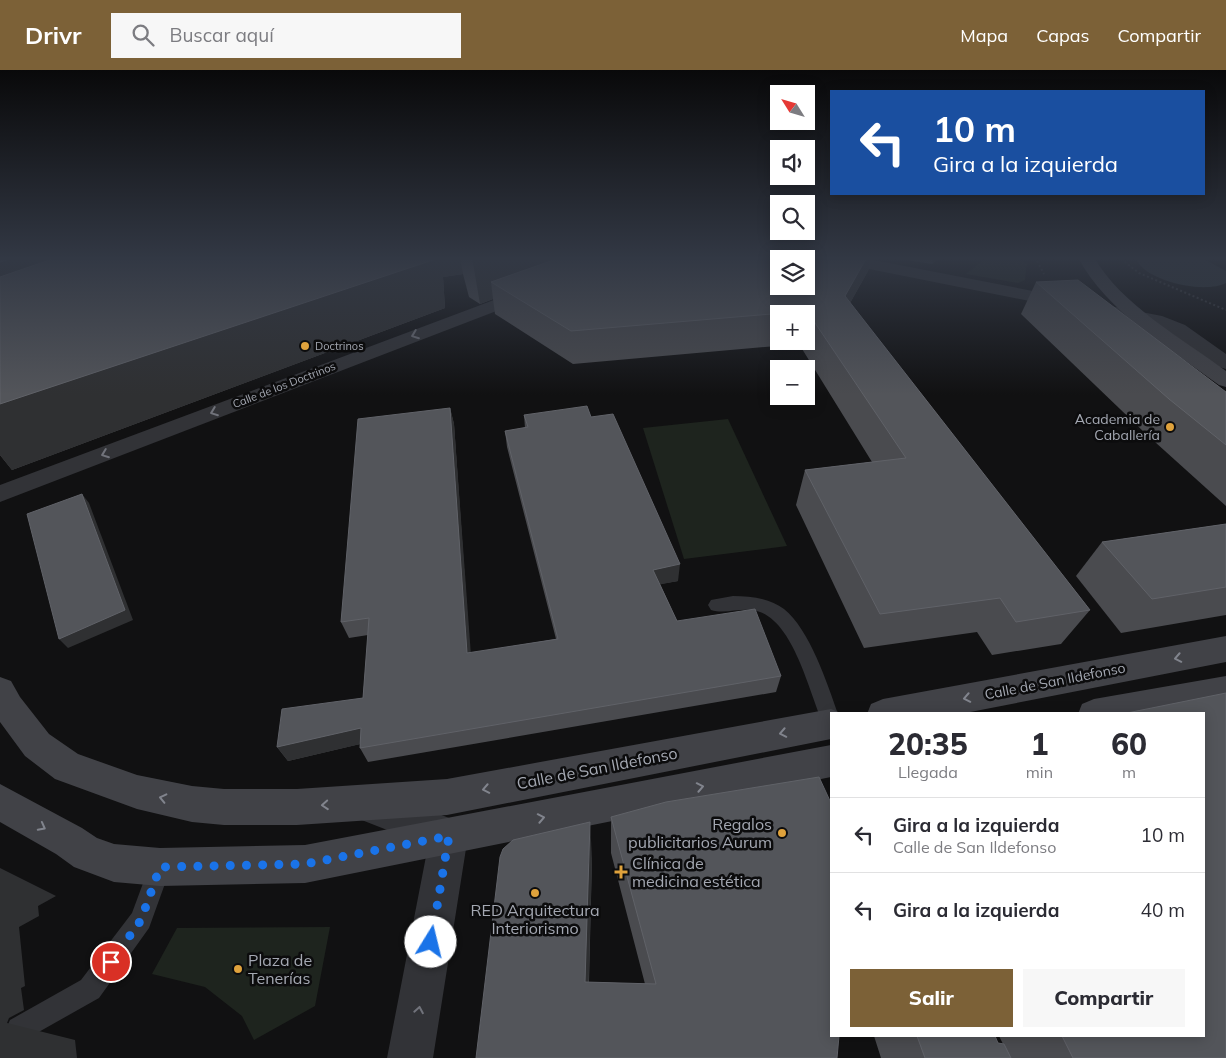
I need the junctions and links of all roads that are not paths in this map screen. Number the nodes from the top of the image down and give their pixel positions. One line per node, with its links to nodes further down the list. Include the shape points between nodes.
1 (501, 303): 10 (street, Calle de los Doctrinos, one-way to 10)
2 (1070, 303): 5 (street)
3 (1086, 303): 5 (street)
4 (1123, 303): 6 (main road)
5 (1080, 305): 6 (street)
6 (1142, 317): 8 (street, via 1178,329); 9 (main road)
7 (1173, 356): 9 (lane)
8 (1226, 363)
9 (1218, 383)
10 (0, 494)
11 (717, 605): 17 (lane, via 752,603 780,614 799,647)
12 (1226, 649): 15 (main road, Calle de San Ildefonso, one-way to 15)
13 (0, 691): 22 (main road, Calle de San Ildefonso, one-way to 13, via 297,807 224,807 175,801 119,786 67,767 52,758 26,732)
14 (1212, 692): 16 (main road); 18 (street)
15 (895, 712)
16 (1105, 712)
17 (830, 720)
18 (1220, 721)
19 (830, 722): 22 (main road, Calle de San Ildefonso, one-way to 22, via 447,797)
20 (830, 761): 23 (main road, one-way to 20)
21 (0, 802): 24 (main road, one-way to 24, via 87,854 114,864)
22 (361, 802): 23 (street, Calle de San Ildefonso)
23 (449, 836): 24 (main road, via 305,864); 26 (street, one-way to 23)
24 (160, 867): 25 (lane, via 141,920 90,989)
25 (19, 1029)
26 (410, 1058)

